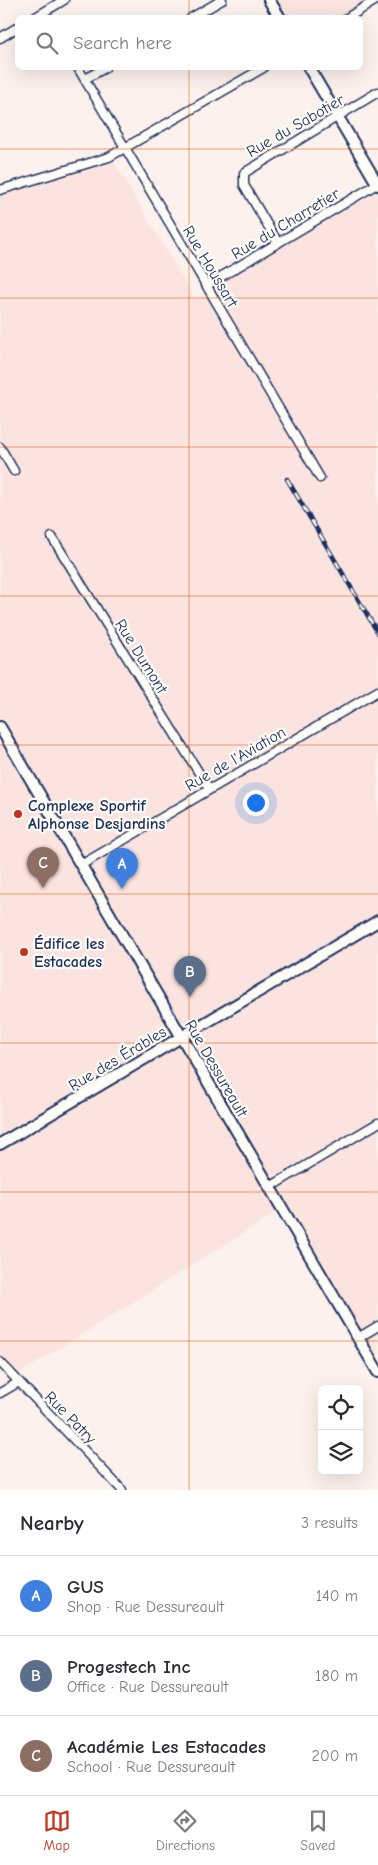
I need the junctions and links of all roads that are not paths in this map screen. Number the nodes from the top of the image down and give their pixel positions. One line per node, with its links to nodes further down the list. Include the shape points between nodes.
1 (64, 0): 5 (street)
2 (222, 0): 6 (street)
3 (269, 0): 7 (street)
4 (376, 0): 8 (street)
5 (47, 14)
6 (197, 15)
7 (278, 15)
8 (352, 15)
9 (15, 29): 10 (street)
10 (0, 38)
11 (79, 70): 15 (street, Rue Houssart)
12 (101, 70): 15 (street)
13 (260, 70): 18 (street)
14 (310, 70): 17 (street)
15 (85, 79): 18 (street, Rue Houssart)
16 (378, 92): 17 (street, Rue du Sabotier)
17 (337, 116): 19 (street); 21 (street, Rue du Sabotier, via 244,173 244,185)
18 (126, 148): 20 (street, via 98,162); 22 (street, Rue Houssart)
19 (378, 185): 21 (street, Rue du Charretier)
20 (0, 190)
21 (278, 243): 22 (street, Rue du Charretier)
22 (206, 285): 26 (street, Rue Houssart)
23 (0, 447): 24 (street)
24 (2, 457): 25 (street)
25 (14, 471)
26 (320, 478)
27 (52, 537): 30 (street, Rue Dumont)
28 (378, 691): 30 (street, Rue de l'Aviation)
29 (0, 727): 31 (street, Rue Dessureault)
30 (209, 789): 31 (street, Rue de l'Aviation)
31 (81, 865): 33 (street, Rue Dessureault)
32 (378, 921): 33 (street, Rue des Érables)
33 (182, 1037): 35 (street, Rue des Érables); 36 (street, Rue Dessureault)
34 (378, 1123): 36 (street)
35 (0, 1144)
36 (270, 1188): 38 (street, Rue Dessureault)
37 (378, 1326): 38 (street)
38 (358, 1338): 40 (street, Rue Dessureault)
39 (0, 1362): 41 (street, Rue Patry)
40 (378, 1372)
41 (19, 1382): 42 (street); 43 (street, Rue Patry)
42 (0, 1393)
43 (122, 1490)

